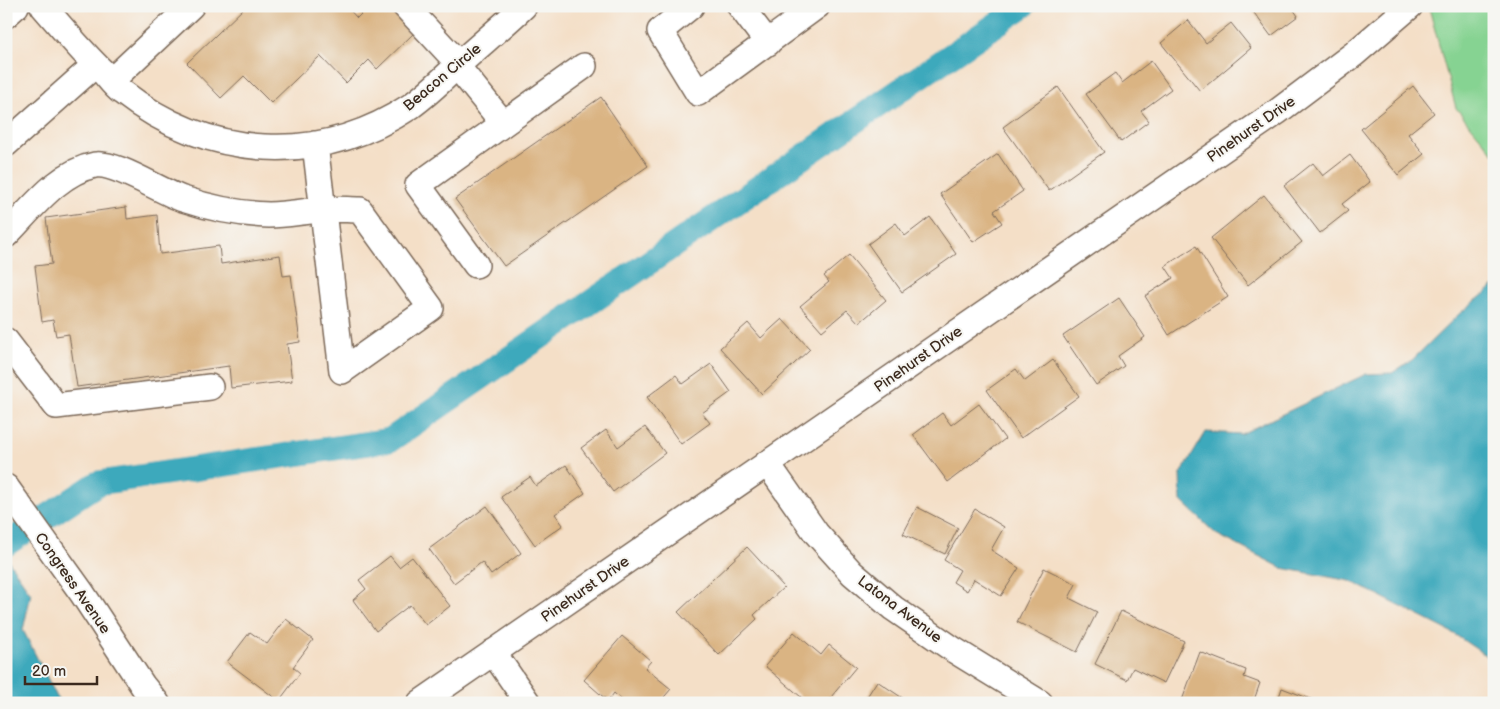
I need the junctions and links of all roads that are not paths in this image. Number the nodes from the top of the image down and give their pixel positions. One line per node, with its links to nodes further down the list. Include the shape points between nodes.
1 (16, 6): 10 (street)
2 (43, 6): 14 (street, Beacon Circle)
3 (191, 6): 14 (street)
4 (405, 6): 12 (street)
5 (524, 6): 12 (street, Beacon Circle)
6 (691, 6): 11 (street, via 660,31 698,93)
7 (740, 6): 11 (street)
8 (817, 6): 11 (street)
9 (1410, 6): 23 (street, Pinehurst Drive, via 1354,54 1277,112)
10 (6, 15)
11 (768, 43)
12 (458, 66): 15 (street); 17 (street, Beacon Circle, via 411,106 379,124)
13 (584, 66): 15 (street)
14 (103, 73): 16 (street); 17 (street, Beacon Circle, via 150,112 183,129 218,141 254,147 291,148)
15 (503, 123): 20 (street, via 418,185)
16 (6, 144)
17 (315, 144): 18 (street)
18 (323, 209): 18 (street, via 326,228 342,371 431,308 360,210); 19 (street, via 270,215 241,212 183,199 102,164 63,180)
19 (9, 225)
20 (476, 265)
21 (6, 341): 22 (street, via 56,406)
22 (210, 387)
23 (767, 463): 25 (street, Pinehurst Drive); 29 (street, Latona Avenue, via 816,533 852,573 893,608 946,645)
24 (6, 487): 26 (street, Congress Avenue, via 82,593 142,686)
25 (493, 652): 27 (street, Pinehurst Drive); 28 (street)
26 (157, 703)
27 (420, 703)
28 (528, 703)
29 (1040, 703)

